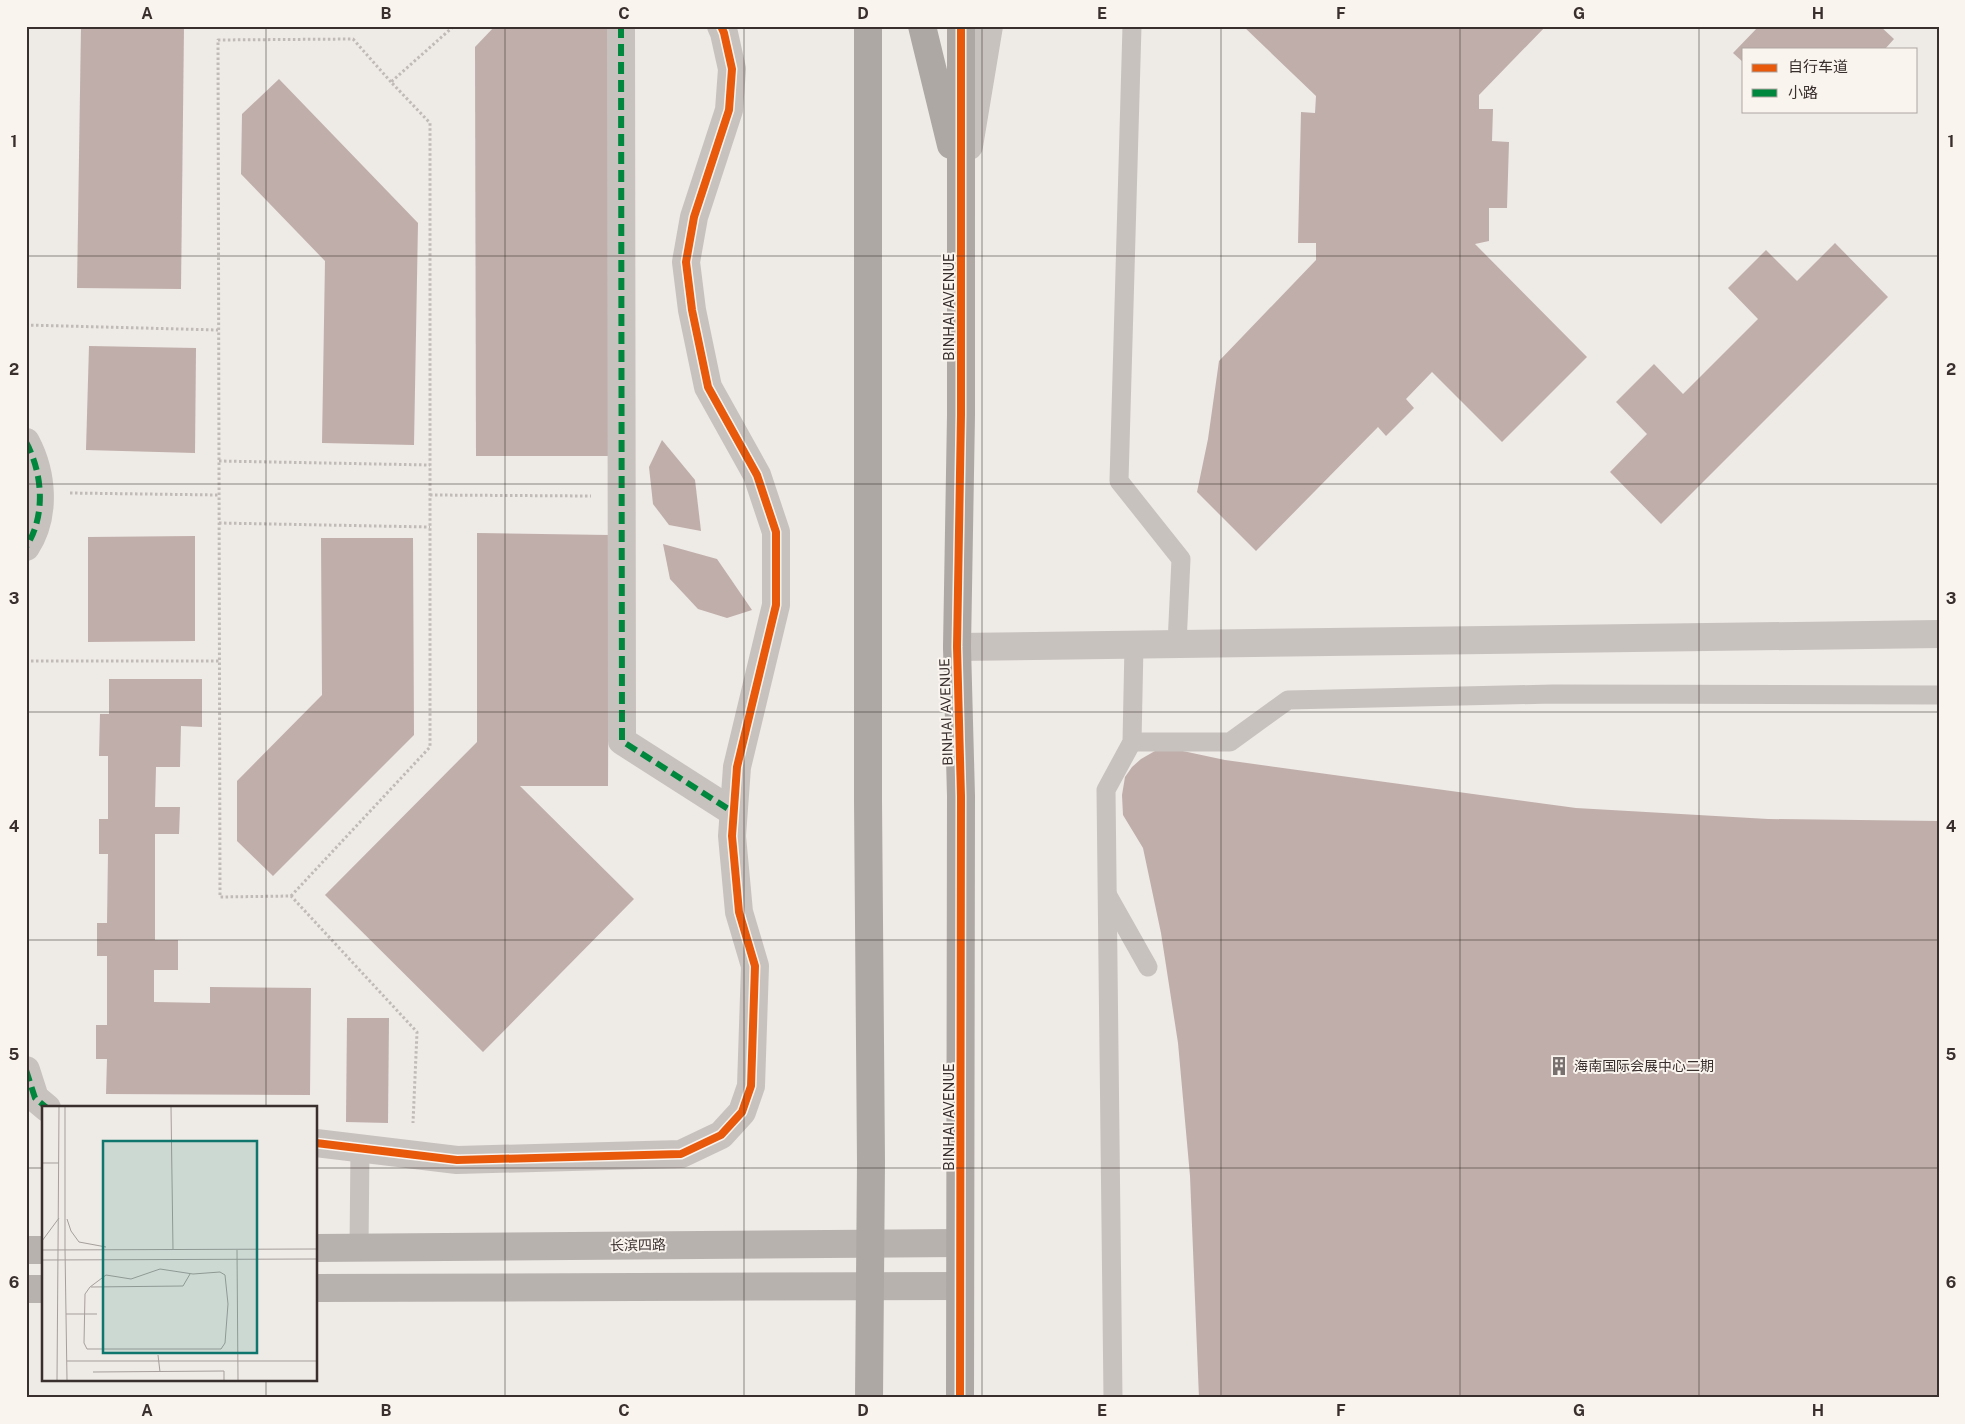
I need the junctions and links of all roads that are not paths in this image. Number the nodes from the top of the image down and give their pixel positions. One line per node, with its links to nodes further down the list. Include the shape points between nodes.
1 (621, 26): 17 (street, via 622,741)
2 (721, 26): 17 (street, via 732,69 729,110 694,217 686,262 690,300 708,387 758,476 776,532 776,605 737,767)
3 (868, 26): 25 (highway)
4 (922, 26): 8 (highway)
5 (961, 26): 8 (highway, BINHAI AVENUE)
6 (990, 26): 8 (street)
7 (1132, 26): 12 (lane, via 1119,481 1181,559)
8 (962, 187): 14 (highway, BINHAI AVENUE)
9 (26, 442): 10 (street, via 38,471 40,492 33,536)
10 (26, 546)
11 (1939, 634): 12 (street)
12 (1177, 644): 13 (street)
13 (1134, 645): 14 (street); 16 (lane)
14 (957, 647): 24 (highway, BINHAI AVENUE, via 961,796)
15 (1939, 695): 16 (lane, via 1553,694 1288,700 1230,742)
16 (1132, 742): 18 (lane, via 1106,790)
17 (733, 812): 23 (street, via 732,836 740,912 755,966 751,1086 742,1112 721,1135 681,1154 457,1160)
18 (1107, 894): 19 (lane); 37 (lane)
19 (1148, 967)
20 (26, 1070): 21 (street, via 35,1098)
21 (45, 1106)
22 (318, 1142): 23 (street)
23 (360, 1148): 27 (lane)
24 (960, 1243): 25 (main road, 长滨四路); 30 (highway, BINHAI AVENUE)
25 (870, 1244): 27 (main road, 长滨四路); 34 (highway)
26 (318, 1248): 27 (main road, 长滨四路)
27 (359, 1248)
28 (26, 1250): 29 (main road)
29 (42, 1250)
30 (960, 1286): 34 (main road); 36 (highway, BINHAI AVENUE)
31 (26, 1288): 32 (main road)
32 (42, 1288)
33 (318, 1288): 34 (main road)
34 (870, 1288): 35 (highway)
35 (869, 1398)
36 (960, 1398)
37 (1113, 1398)

